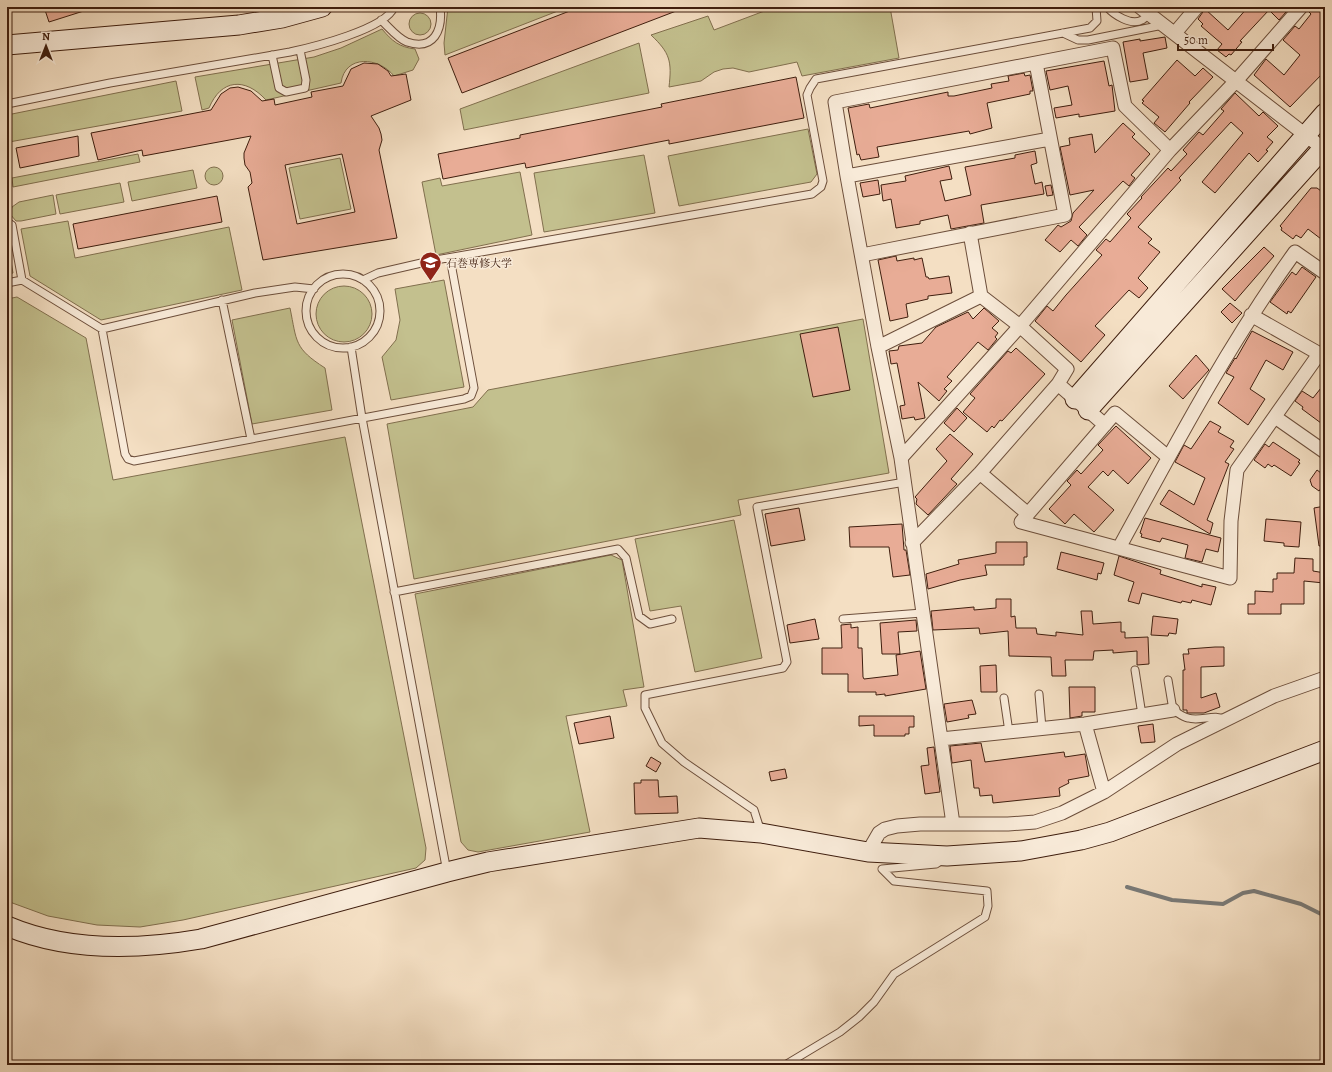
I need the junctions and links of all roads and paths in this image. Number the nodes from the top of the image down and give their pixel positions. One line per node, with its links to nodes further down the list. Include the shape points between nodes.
1 (322, 7): 13 (street, via 282,18 240,25)
2 (394, 7): 9 (lane, via 392,12)
3 (440, 7): 9 (lane, via 440,30 434,39 420,45 406,41)
4 (1096, 7): 11 (lane, via 1097,21 1094,24 1085,29)
5 (1107, 7): 8 (lane, via 1120,18 1131,21 1140,21)
6 (1197, 7): 12 (street)
7 (1301, 7): 17 (street)
8 (1145, 11): 10 (street)
9 (381, 20): 14 (lane, via 343,38)
10 (1163, 25): 11 (lane, via 1088,40 1078,40); 12 (street)
11 (1063, 33): 28 (lane, via 816,79 807,95 823,181 821,188 812,194)
12 (1174, 33): 17 (street)
13 (7, 45)
14 (300, 50): 15 (lane); 15 (lane, via 306,80 305,88 286,92 279,88)
15 (272, 55): 18 (lane)
16 (1036, 63): 21 (street); 23 (street, via 1113,48 1125,106); 24 (street, via 835,102)
17 (1236, 81): 20 (street); 23 (street)
18 (7, 104)
19 (1325, 113): 20 (street)
20 (1304, 135): 22 (street); 43 (street)
21 (1050, 139): 24 (street); 26 (street, via 1066,215)
22 (1324, 148): 43 (street)
23 (1170, 150): 37 (street)
24 (846, 176): 27 (street)
25 (7, 222): 30 (lane, via 12,225)
26 (970, 233): 27 (street); 34 (street)
27 (862, 255): 40 (street)
28 (450, 258): 31 (lane, via 378,273); 45 (lane, via 474,388 472,396 464,400)
29 (1325, 273): 36 (street, via 1295,252)
30 (22, 280): 32 (lane); 38 (lane)
31 (363, 280): 33 (lane, via 338,275 325,279); 39 (lane, via 378,298 379,319 368,339)
32 (7, 283)
33 (314, 290): 35 (lane, via 295,287); 39 (lane, via 306,308 313,333 330,346)
34 (981, 296): 37 (street); 40 (street)
35 (222, 300): 38 (lane); 47 (lane)
36 (1251, 315): 41 (street); 49 (street)
37 (1020, 326): 42 (street, via 1067,369); 50 (street)
38 (102, 329): 47 (lane, via 128,459 134,461)
39 (351, 347): 45 (lane)
40 (878, 347): 50 (street)
41 (1322, 355): 44 (street)
42 (1058, 384): 43 (street); 51 (street)
43 (1081, 404): 46 (street)
44 (1275, 416): 48 (street); 55 (street, via 1237,470 1231,521 1230,578)
45 (362, 418): 47 (lane); 56 (lane)
46 (1105, 425): 49 (street, via 1115,412); 53 (street)
47 (251, 439)
48 (1325, 452)
49 (1168, 457): 55 (street)
50 (901, 458): 52 (street)
51 (980, 473): 53 (street); 54 (street)
52 (905, 482): 54 (street); 75 (lane, via 757,507 787,662 783,668 645,695 644,708 662,743 684,762 754,810)
53 (1028, 514): 55 (street, via 1021,522)
54 (912, 543): 57 (street)
55 (1120, 548)
56 (394, 592): 58 (lane, via 618,549 626,558 639,616 650,624); 78 (lane)
57 (922, 612): 59 (lane); 71 (street)
58 (672, 619)
59 (843, 619)
60 (1135, 670): 66 (lane)
61 (1325, 678): 67 (street, via 1274,696)
62 (1168, 680): 65 (lane)
63 (1039, 694): 69 (lane)
64 (1004, 698): 70 (lane)
65 (1173, 710): 66 (street); 67 (lane, via 1187,718 1204,719 1216,716)
66 (1142, 715): 68 (street)
67 (1226, 720): 73 (street, via 1176,744)
68 (1085, 724): 69 (street); 73 (street)
69 (1042, 728): 70 (street)
70 (1009, 732): 71 (street)
71 (941, 739): 74 (street)
72 (1325, 750): 77 (street, via 1110,832 1021,851)
73 (1104, 792): 74 (street, via 1062,813 1035,822)
74 (953, 824): 76 (street, via 920,824 885,829 879,833)
75 (761, 833): 76 (street); 78 (street, via 699,828 488,862)
76 (868, 852): 77 (street)
77 (948, 856): 80 (lane, via 936,864 882,869 894,881 987,891 988,906 985,917 894,974 874,1002 859,1017 834,1036)
78 (447, 872): 79 (street, via 201,939 172,944 102,947 48,939)
79 (7, 926)
80 (785, 1065)

